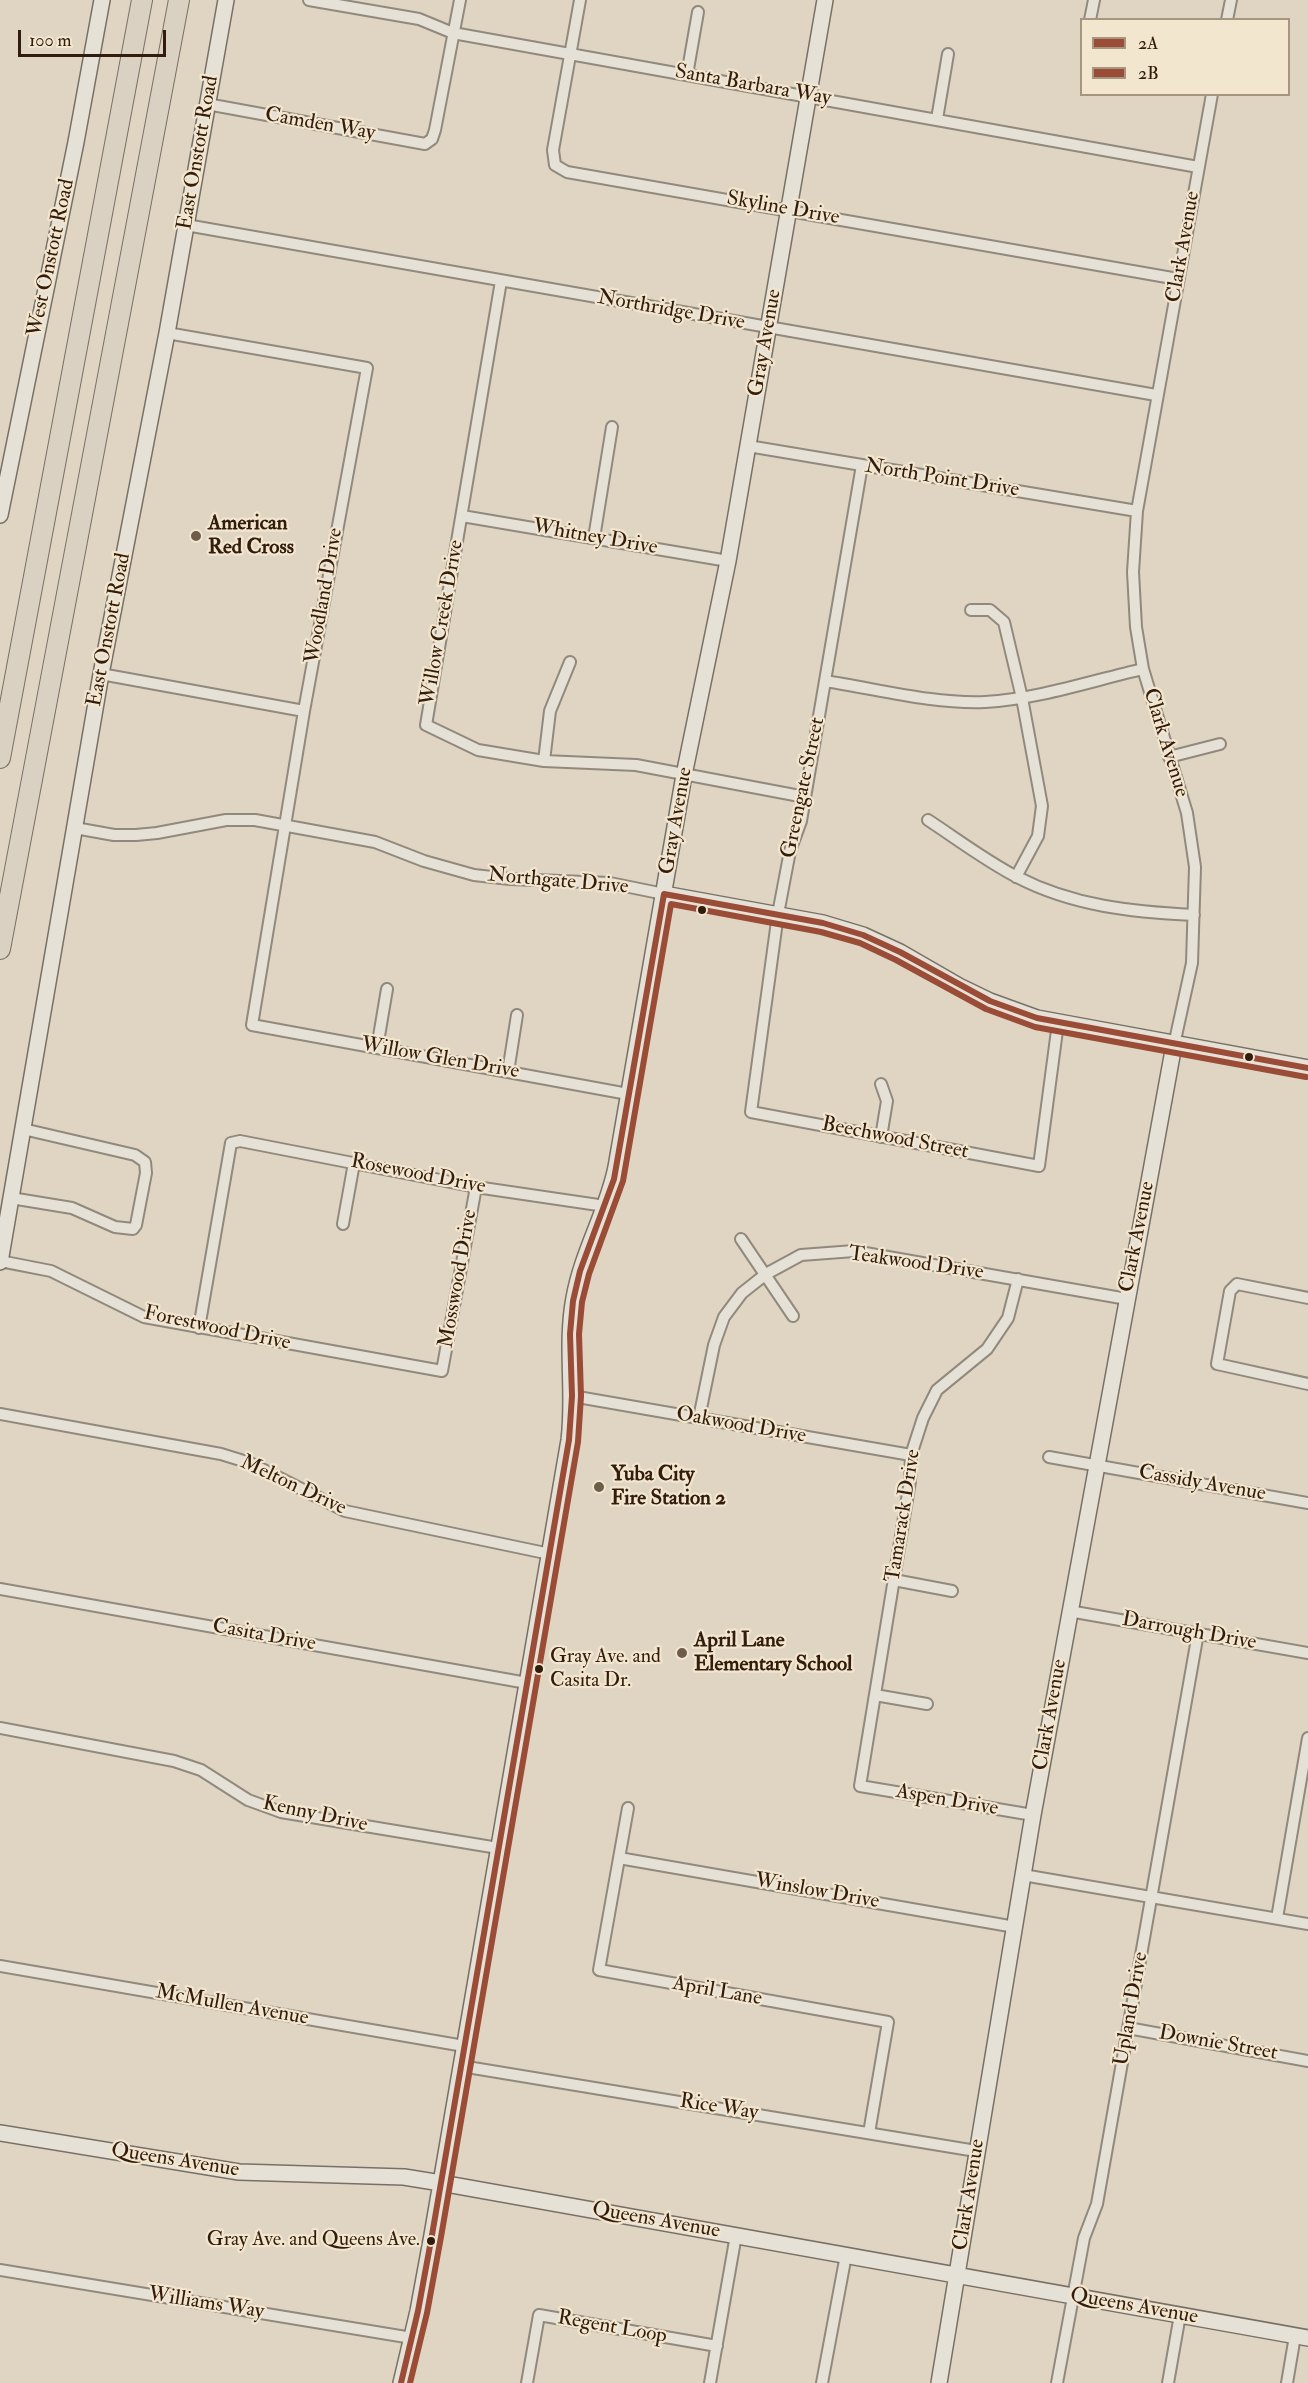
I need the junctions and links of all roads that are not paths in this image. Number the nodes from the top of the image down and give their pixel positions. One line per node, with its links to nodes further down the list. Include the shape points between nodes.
1 (102, 0): 33 (street, West Onstott Road)
2 (142, 0): 48 (highway)
3 (179, 0): 59 (highway)
4 (226, 0): 20 (street, East Onstott Road)
5 (314, 0): 14 (street, Santa Barbara Way, via 419,19)
6 (460, 0): 14 (street)
7 (580, 0): 15 (street, Skyline Drive)
8 (825, 0): 18 (street, Gray Avenue)
9 (1094, 0): 12 (street)
10 (1231, 0): 13 (street)
11 (698, 12): 17 (street)
12 (1090, 18)
13 (1227, 18)
14 (453, 33): 15 (street, Santa Barbara Way); 20 (street, Camden Way, via 432,139 425,144)
15 (570, 54): 17 (street, Santa Barbara Way); 23 (street, Skyline Drive, via 553,150 555,165 567,172)
16 (948, 54): 21 (street)
17 (687, 75): 18 (street, Santa Barbara Way)
18 (808, 96): 21 (street, Santa Barbara Way); 23 (street, Gray Avenue)
19 (1212, 96): 22 (street, Clark Avenue)
20 (207, 104): 24 (street, East Onstott Road)
21 (937, 119): 22 (street, Santa Barbara Way)
22 (1198, 166): 25 (street, Clark Avenue)
23 (789, 210): 25 (street, Skyline Drive); 27 (street, Gray Avenue)
24 (186, 225): 26 (street, Northridge Drive); 28 (street, East Onstott Road)
25 (1178, 279): 29 (street, Clark Avenue)
26 (501, 281): 27 (street, Northridge Drive); 36 (street, Willow Creek Drive)
27 (769, 328): 29 (street, Northridge Drive); 31 (street, Gray Avenue)
28 (167, 333): 42 (street, East Onstott Road); 45 (street, Woodland Drive, via 367,368)
29 (1156, 395): 34 (street, Clark Avenue)
30 (612, 427): 37 (street)
31 (748, 446): 32 (street, North Point Drive); 38 (street, Gray Avenue)
32 (862, 465): 34 (street, North Point Drive); 43 (street, Greengate Street)
33 (2, 496): 35 (street, West Onstott Road)
34 (1137, 511): 41 (street, Clark Avenue, via 1133,572)
35 (0, 515)
36 (462, 516): 37 (street, Whitney Drive); 49 (street, Willow Creek Drive, via 426,725 478,750)
37 (594, 538): 38 (street, Whitney Drive)
38 (728, 561): 50 (street, Gray Avenue)
39 (971, 610): 44 (street, via 990,610 1004,622)
40 (570, 662): 49 (street, via 550,711)
41 (1143, 669): 44 (street); 47 (street, Clark Avenue)
42 (101, 674): 45 (street); 54 (street, East Onstott Road)
43 (825, 681): 44 (street, via 939,700 986,702); 51 (street, Greengate Street)
44 (1022, 698): 55 (street, via 1042,806 1038,836)
45 (304, 711): 53 (street, Woodland Drive)
46 (1220, 744): 47 (street)
47 (1168, 757): 58 (street, Clark Avenue, via 1187,813 1195,867)
48 (0, 758)
49 (544, 761): 50 (street, Willow Creek Drive, via 636,765)
50 (684, 775): 51 (street, Willow Creek Drive); 56 (street, Gray Avenue)
51 (805, 797): 57 (street, Greengate Street)
52 (928, 820): 55 (street)
53 (285, 825): 54 (street, Northgate Drive, via 226,820 136,835); 56 (street, Northgate Drive, via 375,842 474,875 610,883); 63 (street, Woodland Drive)
54 (75, 828): 71 (street, East Onstott Road)
55 (1016, 877): 58 (street, via 1064,897 1129,911)
56 (664, 894): 57 (street, Northgate Drive); 69 (street, Gray Avenue)
57 (778, 914): 62 (street, Northgate Drive, via 863,935 990,1001); 70 (street, Greengate Street)
58 (1194, 915): 64 (street, Clark Avenue, via 1192,963)
59 (0, 950)
60 (387, 989): 65 (street)
61 (517, 1015): 67 (street)
62 (1058, 1023): 64 (street, Northgate Drive); 72 (street, Beechwood Street, via 1039,1166)
63 (252, 1025): 65 (street, Willow Glen Drive)
64 (1174, 1045): 66 (street, Northgate Drive); 83 (street, Clark Avenue)
65 (377, 1048): 67 (street, Willow Glen Drive)
66 (1308, 1068)
67 (508, 1072): 69 (street, Willow Glen Drive)
68 (881, 1084): 72 (street, via 887,1101)
69 (628, 1094): 76 (street, Gray Avenue, via 614,1179)
70 (751, 1112): 72 (street, Beechwood Street)
71 (23, 1129): 75 (street, East Onstott Road); 75 (street, via 135,1155 145,1162 146,1173 133,1229 115,1227 72,1208)
72 (881, 1137)
73 (354, 1163): 74 (street, Rosewood Drive); 77 (street); 85 (street, Rosewood Drive, via 240,1141 231,1143)
74 (476, 1187): 76 (street, Rosewood Drive); 86 (street, Mosswood Drive)
75 (11, 1198): 79 (street, East Onstott Road)
76 (605, 1206): 88 (street, Gray Avenue, via 582,1264 573,1301 569,1350)
77 (343, 1224)
78 (741, 1239): 80 (street)
79 (0, 1261): 85 (street, Forestwood Drive, via 51,1271 144,1317)
80 (766, 1274): 81 (street, Teakwood Drive, via 801,1255 854,1251); 84 (street); 90 (street, Teakwood Drive, via 742,1293 724,1317)
81 (1018, 1279): 83 (street, Teakwood Drive); 91 (street, Tamarack Drive, via 1008,1318 987,1349 937,1390)
82 (1308, 1298): 87 (street, via 1237,1284 1230,1292 1217,1364)
83 (1127, 1299): 93 (street, Clark Avenue)
84 (793, 1316)
85 (199, 1328): 86 (street, Forestwood Drive)
86 (442, 1371)
87 (1308, 1384)
88 (572, 1396): 90 (street, Oakwood Drive); 95 (street, Gray Avenue, via 569,1440)
89 (0, 1414): 95 (street, Melton Drive, via 221,1454 250,1463 345,1511)
90 (699, 1418): 91 (street, Oakwood Drive)
91 (910, 1455): 96 (street, Tamarack Drive, via 910,1481)
92 (1049, 1456): 93 (street, Cassidy Avenue)
93 (1096, 1466): 94 (street, Cassidy Avenue); 99 (street, Clark Avenue)
94 (1308, 1503)
95 (550, 1554): 102 (street, Gray Avenue)
96 (894, 1580): 98 (street); 103 (street, Tamarack Drive)
97 (0, 1589): 102 (street, Casita Drive)
98 (952, 1591)
99 (1069, 1611): 100 (street, Darrough Drive); 109 (street, Clark Avenue)
100 (1198, 1634): 101 (street, Darrough Drive); 113 (street, Upland Drive)
101 (1308, 1653)
102 (527, 1683): 110 (street, Gray Avenue)
103 (875, 1695): 104 (street); 107 (street, Tamarack Drive)
104 (927, 1704)
105 (0, 1728): 110 (street, Kenny Drive, via 174,1761 201,1770 248,1800 281,1812)
106 (1308, 1738): 114 (street)
107 (860, 1786): 109 (street, Aspen Drive)
108 (628, 1808): 111 (street, April Lane)
109 (1033, 1815): 112 (street, Clark Avenue)
110 (498, 1848): 119 (street, Gray Avenue)
111 (619, 1858): 116 (street, Winslow Drive); 123 (street, April Lane, via 599,1970 888,2022)
112 (1023, 1875): 113 (street); 116 (street, Clark Avenue)
113 (1152, 1896): 114 (street); 118 (street, Upland Drive)
114 (1277, 1918): 115 (street)
115 (1308, 1924)
116 (1015, 1927): 124 (street, Clark Avenue)
117 (0, 1966): 119 (street, McMullen Avenue)
118 (1128, 2028): 120 (street, Downie Street); 130 (street, Upland Drive, via 1097,2204 1084,2238)
119 (464, 2046): 121 (street, Gray Avenue)
120 (1308, 2061)
121 (461, 2066): 123 (street, Rice Way); 125 (street, Gray Avenue)
122 (0, 2133): 125 (street, Queens Avenue, via 239,2172 405,2177)
123 (869, 2133): 124 (street, Rice Way)
124 (976, 2151): 129 (street, Clark Avenue)
125 (441, 2182): 126 (street, Queens Avenue); 133 (street, Gray Avenue)
126 (736, 2235): 127 (street, Queens Avenue); 134 (street)
127 (846, 2255): 129 (street, Queens Avenue); 138 (street)
128 (0, 2270): 133 (street, Williams Way)
129 (958, 2276): 130 (street, Queens Avenue); 139 (street, Clark Avenue)
130 (1074, 2296): 131 (street, Queens Avenue); 140 (street, Upland Drive)
131 (1180, 2315): 132 (street, Queens Avenue); 141 (street)
132 (1301, 2337): 142 (street)
133 (412, 2338): 135 (street, Gray Avenue)
134 (717, 2346): 136 (street, Regent Loop, via 539,2315); 137 (street)
135 (402, 2383)
136 (527, 2383)
137 (710, 2383)
138 (822, 2383)
139 (939, 2383)
140 (1057, 2383)
141 (1168, 2383)
142 (1287, 2383)

